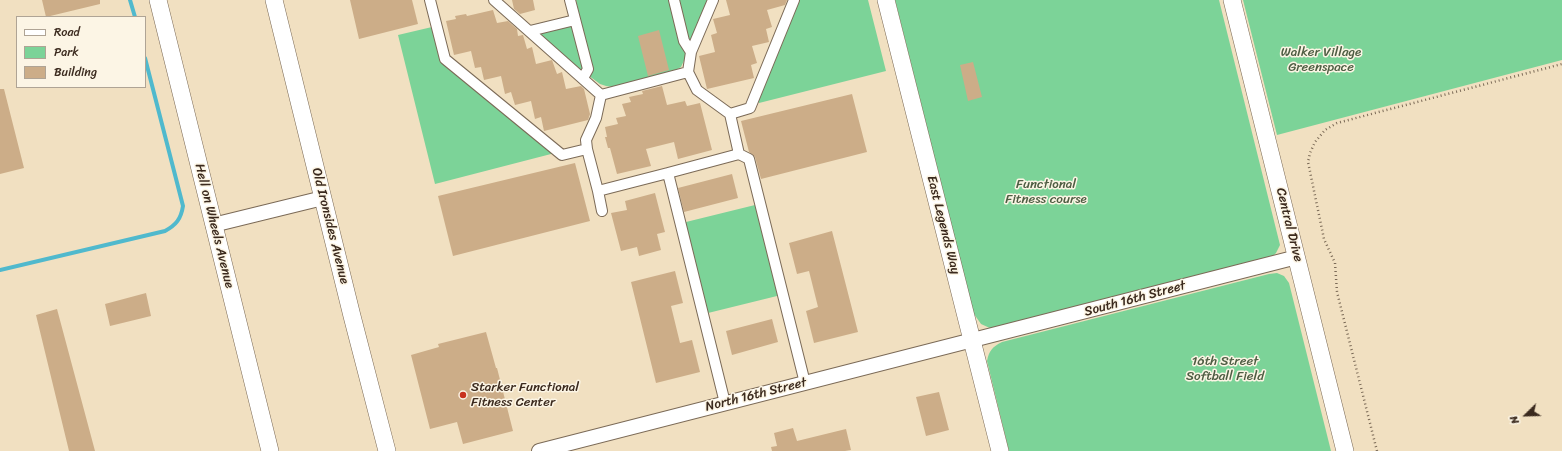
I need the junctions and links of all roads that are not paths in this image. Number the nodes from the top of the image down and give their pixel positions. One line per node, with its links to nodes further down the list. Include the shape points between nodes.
1 (158, 0): 24 (street, Hell on Wheels Avenue)
2 (274, 0): 22 (street, Old Ironsides Avenue)
3 (430, 0): 18 (street, via 445,59 562,155)
4 (494, 0): 12 (street)
5 (572, 0): 11 (street)
6 (674, 0): 13 (street, via 684,41)
7 (713, 0): 13 (street)
8 (794, 0): 17 (street, via 750,108)
9 (886, 0): 26 (street, East Legends Way)
10 (1232, 0): 25 (street, Central Drive)
11 (575, 20): 12 (street); 15 (street, via 588,69)
12 (530, 31): 15 (street)
13 (691, 52): 14 (street)
14 (688, 72): 16 (street); 17 (street, via 698,90)
15 (583, 78): 16 (street)
16 (601, 95): 18 (street, via 596,118 586,140)
17 (730, 114): 19 (street)
18 (587, 149): 21 (street)
19 (739, 154): 20 (street); 27 (street, via 749,159)
20 (668, 173): 21 (street); 28 (street)
21 (598, 191): 23 (street)
22 (323, 198): 24 (street); 30 (street, Old Ironsides Avenue)
23 (602, 211)
24 (213, 225): 29 (street, Hell on Wheels Avenue)
25 (1297, 257): 26 (street, South 16th Street); 33 (street, Central Drive)
26 (973, 341): 27 (street, North 16th Street); 32 (street, East Legends Way)
27 (805, 383): 28 (street, North 16th Street)
28 (725, 403): 31 (street, North 16th Street)
29 (270, 451)
30 (387, 451)
31 (539, 451)
32 (1000, 451)
33 (1345, 451)

